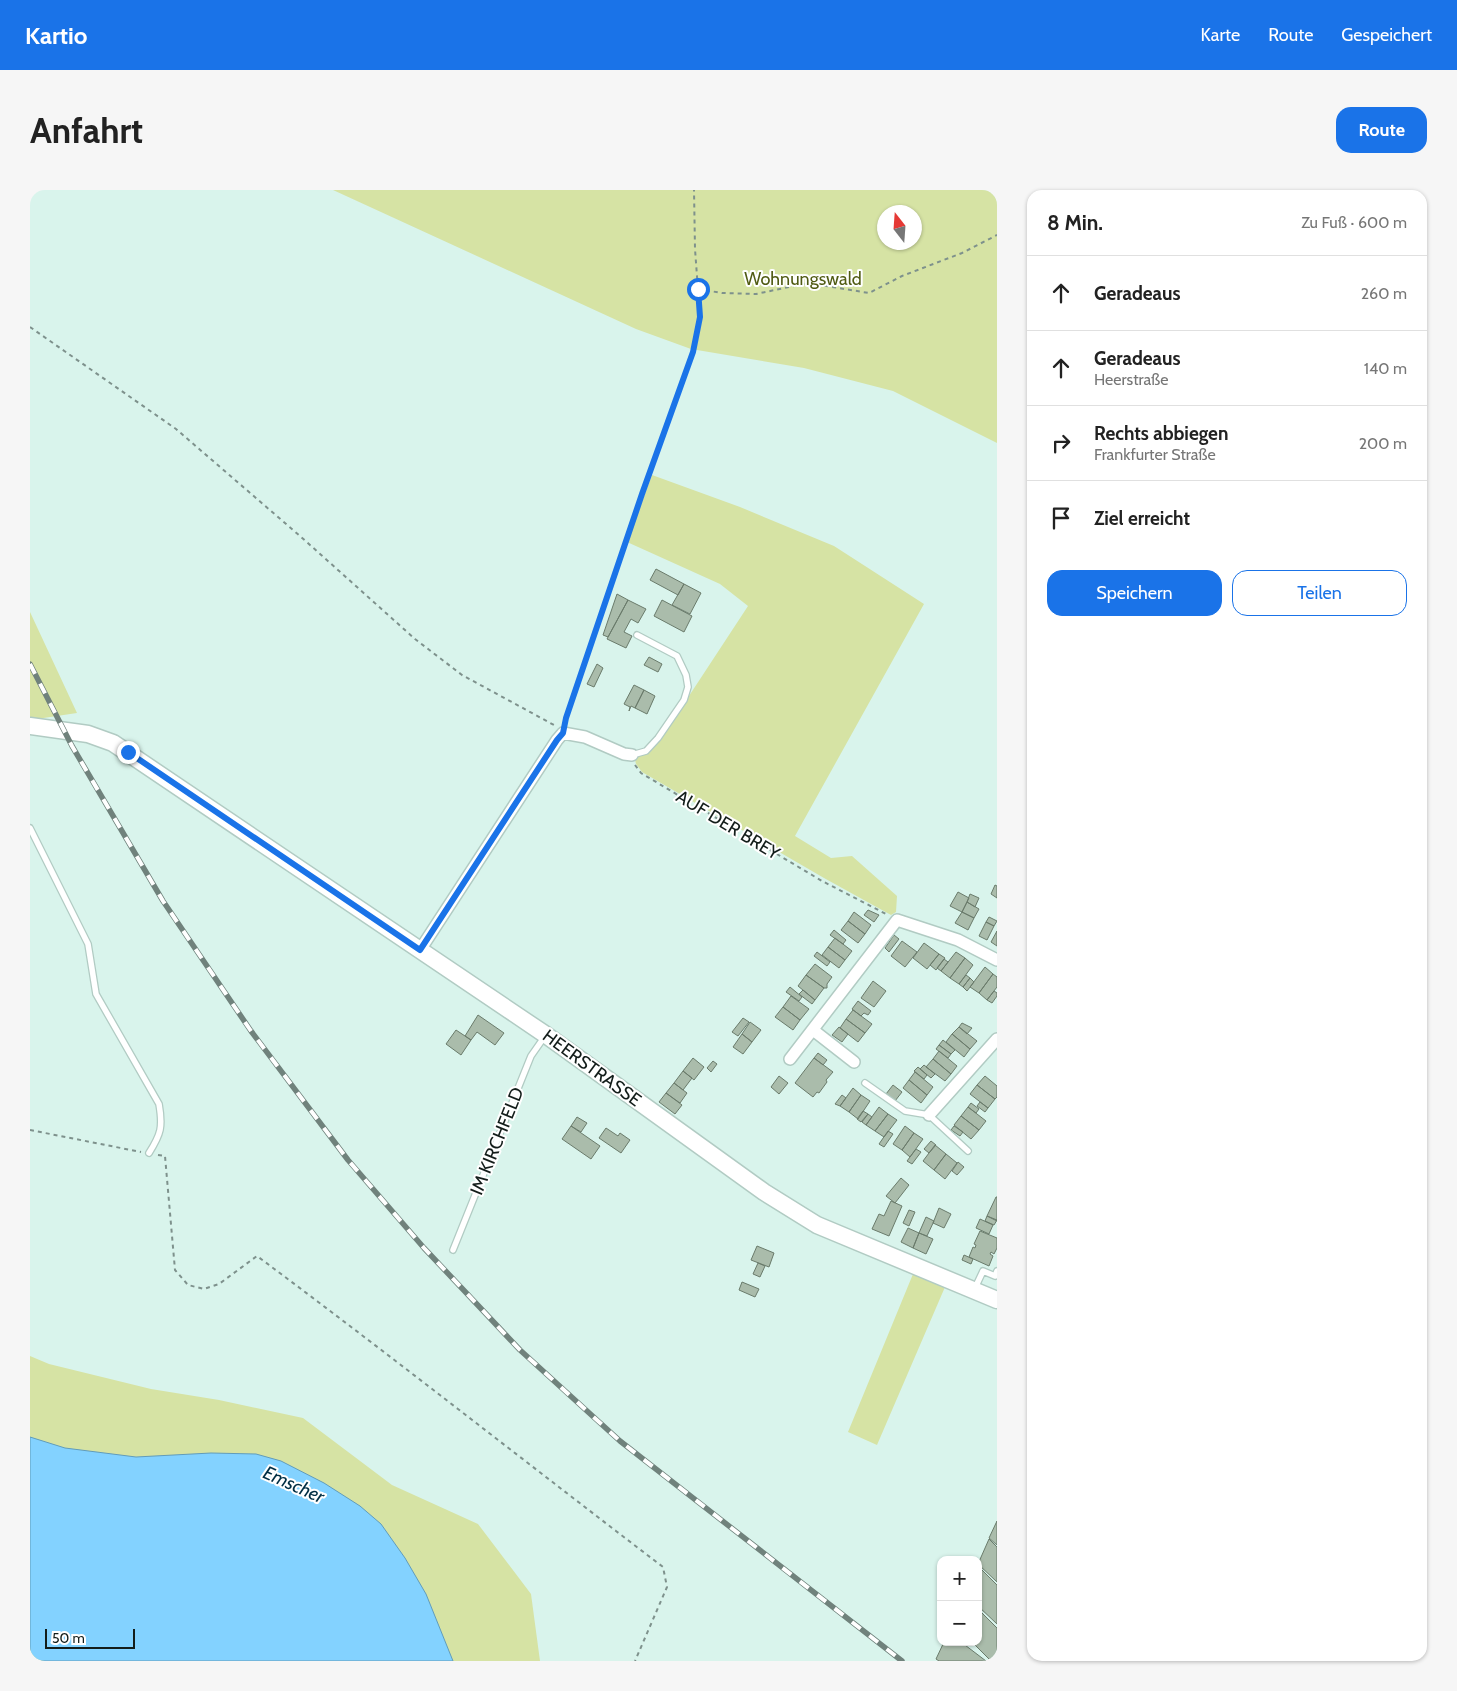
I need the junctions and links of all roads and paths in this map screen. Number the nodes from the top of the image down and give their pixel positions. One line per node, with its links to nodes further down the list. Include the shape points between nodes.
1 (694, 190): 3 (path)
2 (997, 235): 3 (path, via 869,293 808,283 756,294)
3 (698, 289): 7 (path, via 700,317 693,352 633,518)
4 (30, 328): 7 (path, via 176,430 402,628 462,675 552,723)
5 (637, 635): 8 (lane, via 677,656 688,687 684,700 658,738 646,751)
6 (30, 726): 11 (main road, HEERSTRASSE, via 88,734 114,743)
7 (563, 733): 8 (street, via 585,737); 11 (street)
8 (632, 755): 10 (path, AUF DER BREY, via 641,773 822,881)
9 (30, 828): 22 (lane, via 88,944 96,994 159,1104 162,1122)
10 (897, 920): 12 (street, via 958,940); 13 (street)
11 (420, 950): 14 (main road, HEERSTRASSE)
12 (997, 960)
13 (813, 1030): 16 (street); 17 (street)
14 (546, 1035): 23 (lane, IM KIRCHFELD, via 532,1056); 25 (main road, HEERSTRASSE, via 722,1163 817,1224)
15 (997, 1039): 19 (street)
16 (790, 1059)
17 (854, 1062)
18 (865, 1083): 19 (lane, via 904,1111)
19 (929, 1115): 21 (lane)
20 (30, 1130): 22 (path)
21 (968, 1151)
22 (149, 1153): 27 (path, via 164,1156 175,1270 188,1285 204,1289 219,1284 258,1256 663,1567 667,1587)
23 (453, 1250)
24 (997, 1271): 25 (lane, via 995,1276 983,1271)
25 (974, 1290): 26 (main road, HEERSTRASSE)
26 (997, 1300)
27 (635, 1661)

